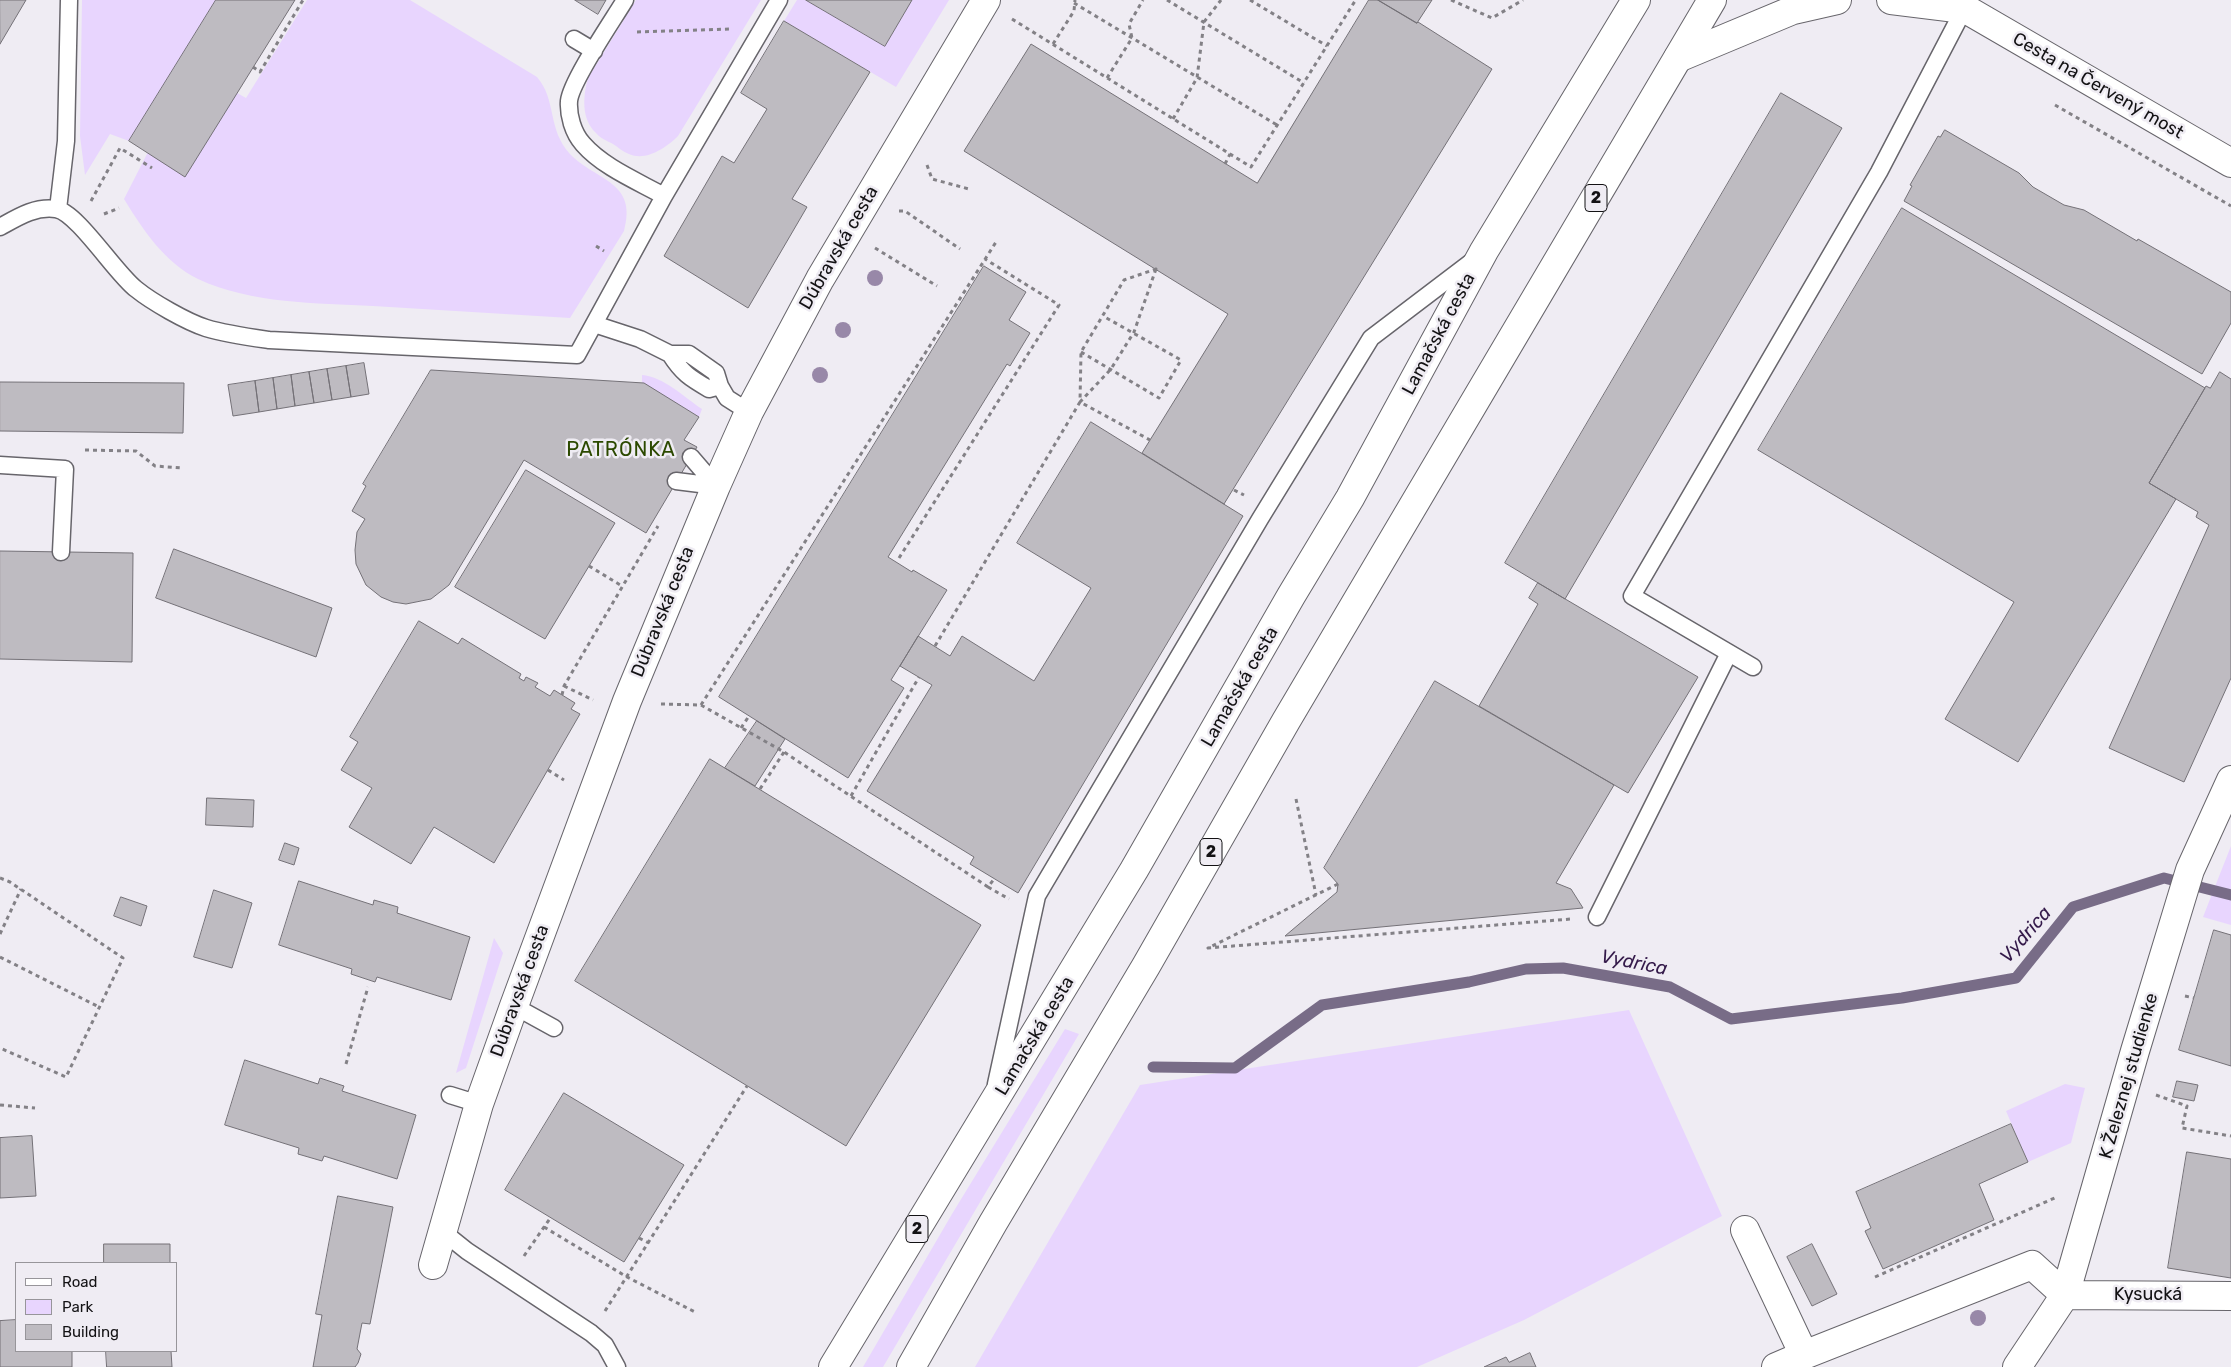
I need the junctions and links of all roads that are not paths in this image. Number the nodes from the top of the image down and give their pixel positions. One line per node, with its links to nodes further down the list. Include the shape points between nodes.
1 (69, 0): 15 (lane, via 66,141)
2 (625, 0): 11 (lane)
3 (779, 0): 14 (lane)
4 (986, 0): 19 (street, Dúbravská cesta, via 820,279)
5 (1636, 0): 17 (street, Lamačská cesta / 2)
6 (1712, 0): 12 (street, 2)
7 (1837, 0): 12 (street, via 1793,10)
8 (1891, 0): 9 (street, Cesta na Červený most)
9 (1958, 3): 13 (street, Cesta na Červený most); 25 (lane, via 1879,172 1632,596)
10 (574, 39): 11 (lane)
11 (594, 51): 14 (lane, via 569,100 571,122 582,144 606,163)
12 (1678, 58): 42 (street, 2, via 1286,722)
13 (2231, 163)
14 (664, 196): 18 (lane)
15 (58, 209): 16 (lane, via 31,210); 18 (lane, via 78,224 135,289 204,327 231,334 269,340 577,356)
16 (0, 227)
17 (1484, 251): 33 (street, Lamačská cesta / 2, via 1350,498); 33 (lane, via 1371,338 1037,896)
18 (594, 324): 19 (lane, via 640,339 670,354 680,371 708,389 720,386 727,398)
19 (749, 412): 23 (street, Dúbravská cesta)
20 (691, 457): 23 (lane)
21 (0, 465): 24 (lane, via 65,469)
22 (676, 481): 23 (lane)
23 (716, 486): 29 (street, Dúbravská cesta, via 627,701)
24 (61, 552)
25 (1729, 653): 26 (lane); 28 (lane)
26 (1753, 667)
27 (2231, 780): 37 (street, K Železnej studienke, via 2190,870)
28 (1596, 917)
29 (514, 1006): 30 (lane); 32 (street, Dúbravská cesta)
30 (554, 1028)
31 (450, 1095): 32 (lane)
32 (479, 1104): 35 (street, Dúbravská cesta)
33 (991, 1109): 41 (street, Lamačská cesta / 2)
34 (1745, 1230): 39 (street)
35 (442, 1231): 36 (street, Dúbravská cesta); 40 (lane, via 467,1251 591,1332 605,1345)
36 (433, 1265)
37 (2065, 1295): 38 (street, Kysucká); 39 (street, via 2032,1265); 44 (street, K Železnej studienke)
38 (2231, 1296)
39 (1804, 1354): 43 (street)
40 (617, 1367)
41 (832, 1367)
42 (911, 1367)
43 (1776, 1367)
44 (2017, 1367)

